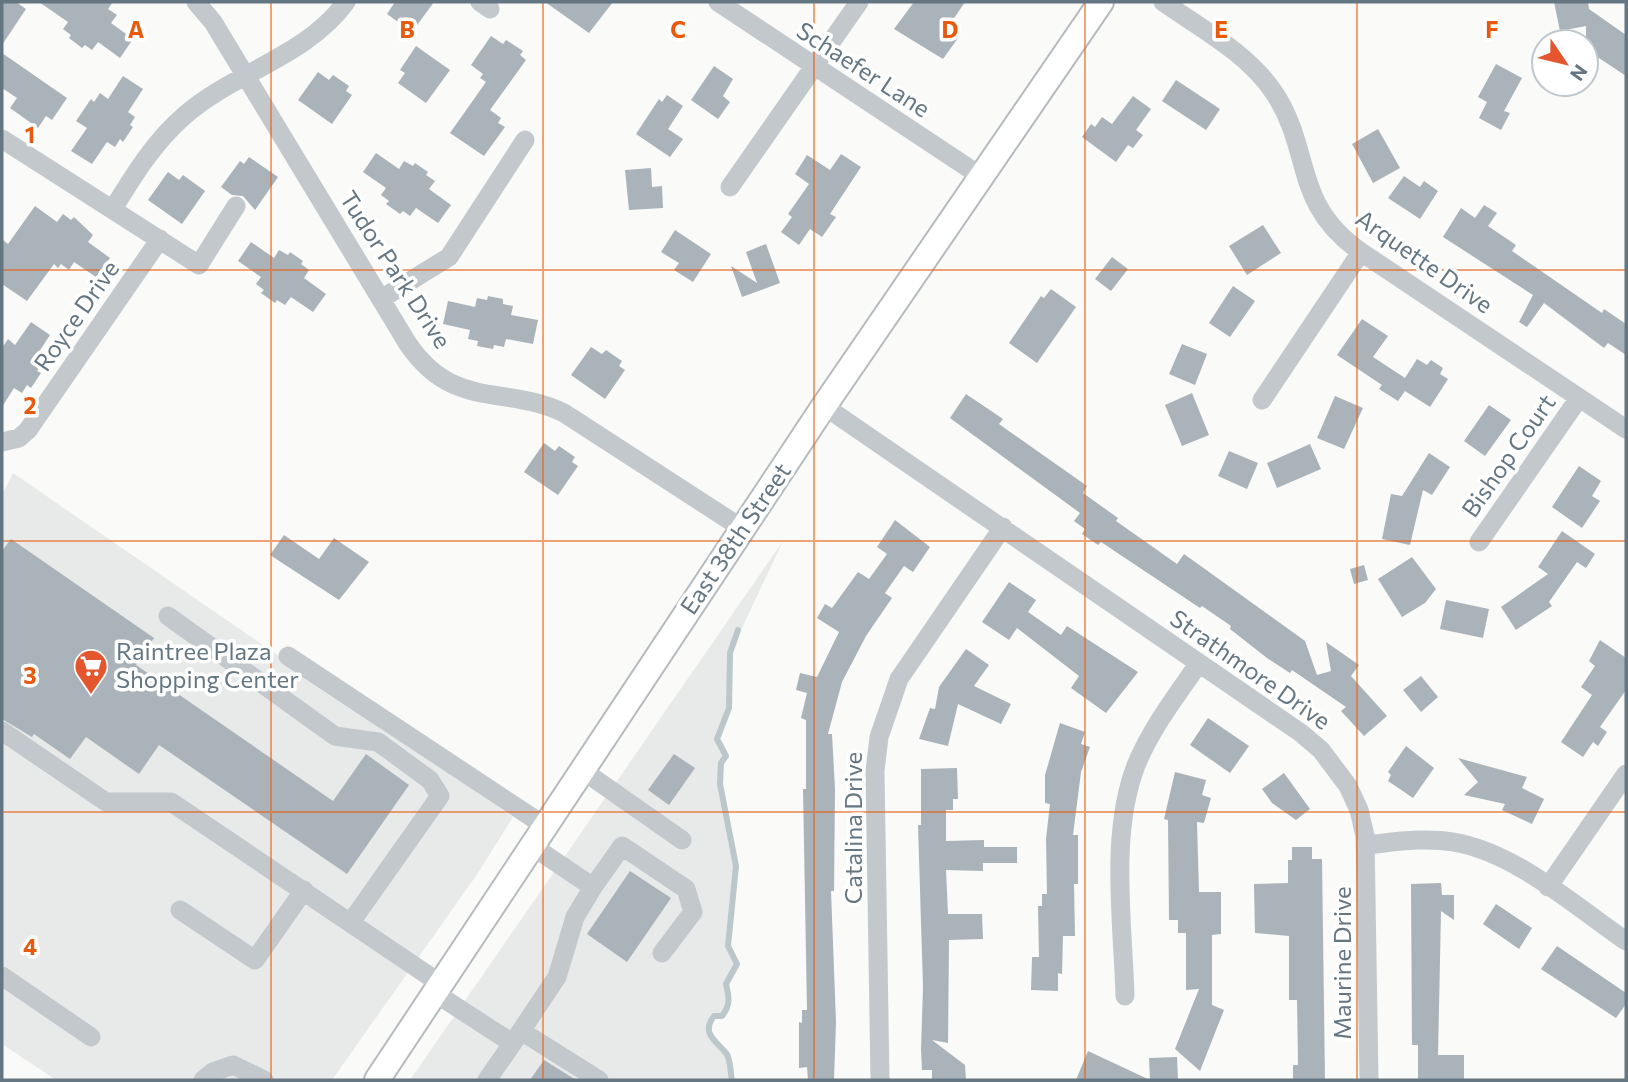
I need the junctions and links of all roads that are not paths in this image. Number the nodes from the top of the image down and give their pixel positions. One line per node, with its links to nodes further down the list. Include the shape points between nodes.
1 (196, 2): 8 (street, Tudor Park Drive)
2 (345, 2): 8 (street, via 307,40)
3 (718, 2): 7 (street, Schaefer Lane)
4 (859, 2): 7 (street)
5 (1101, 2): 11 (main road, East 38th Street)
6 (1163, 2): 16 (street, Arquette Drive, via 1243,57 1269,85 1288,117 1318,206)
7 (814, 67): 11 (street, Schaefer Lane); 12 (street)
8 (246, 77): 14 (street, via 206,100 164,134); 17 (street, Tudor Park Drive)
9 (2, 139): 14 (street)
10 (526, 140): 17 (street, via 449,257)
11 (982, 177): 20 (main road, East 38th Street)
12 (730, 187)
13 (236, 206): 15 (street, via 199,265)
14 (113, 209): 15 (street)
15 (160, 239): 22 (street, Royce Drive, via 28,430)
16 (1361, 252): 18 (street, Arquette Drive); 19 (street)
17 (381, 299): 24 (street, Tudor Park Drive, via 413,351 439,376 472,392 532,401 564,413)
18 (1579, 398): 21 (street, Arquette Drive); 25 (street, Bishop Court)
19 (1262, 400)
20 (824, 407): 23 (street, Strathmore Drive); 24 (main road, East 38th Street)
21 (1626, 429)
22 (2, 442)
23 (1003, 527): 28 (street, Strathmore Drive); 52 (street, Catalina Drive, via 899,679 879,737 875,772)
24 (743, 529): 30 (main road, East 38th Street)
25 (1479, 542)
26 (168, 616): 39 (street, via 335,736 378,742 430,780 440,796)
27 (288, 656): 32 (street)
28 (1199, 663): 34 (street, Strathmore Drive, via 1321,750 1348,786 1359,810); 44 (street, via 1153,731 1126,797 1121,842)
29 (2, 731): 37 (street, via 106,802 171,802)
30 (582, 770): 32 (main road, East 38th Street); 33 (street)
31 (1626, 774): 36 (street)
32 (539, 836): 35 (street); 43 (main road, East 38th Street)
33 (682, 839)
34 (1366, 845): 36 (street, via 1431,840 1459,843 1511,862); 53 (street, Maurine Drive)
35 (593, 887): 41 (street, via 622,846 686,889 693,912); 46 (street, via 575,917 557,977)
36 (1548, 887): 40 (street)
37 (304, 890): 38 (street, via 256,960); 39 (street)
38 (180, 911)
39 (351, 922): 43 (street)
40 (1626, 941)
41 (662, 953)
42 (2, 976): 45 (street)
43 (438, 988): 46 (street); 49 (main road, East 38th Street)
44 (1125, 996)
45 (91, 1037)
46 (517, 1037): 50 (street); 51 (street)
47 (203, 1080): 48 (street, via 233,1065)
48 (264, 1080)
49 (377, 1080)
50 (487, 1080)
51 (599, 1080)
52 (880, 1080)
53 (1369, 1080)

